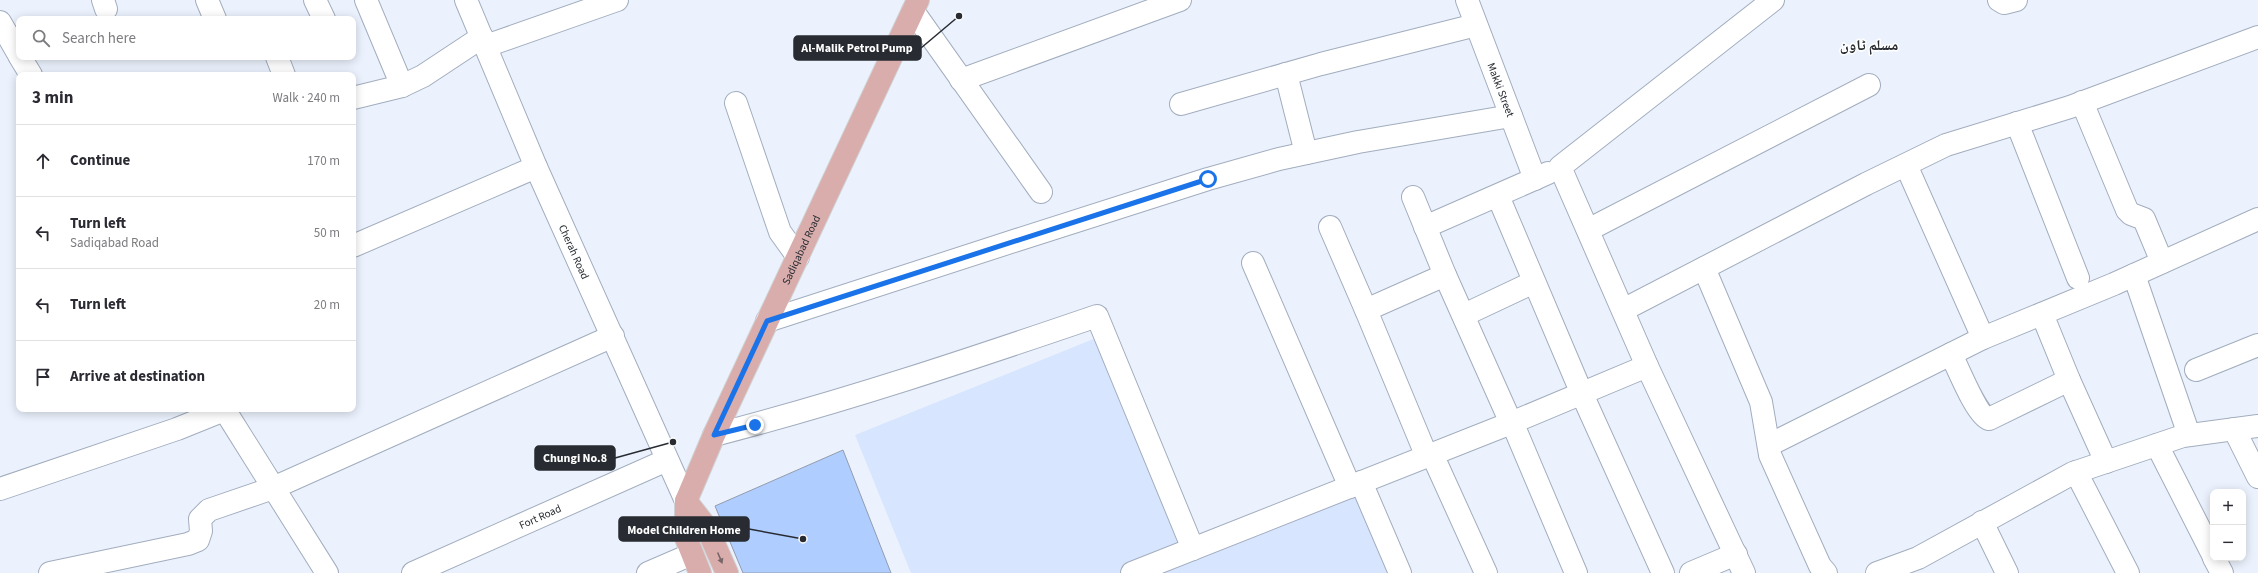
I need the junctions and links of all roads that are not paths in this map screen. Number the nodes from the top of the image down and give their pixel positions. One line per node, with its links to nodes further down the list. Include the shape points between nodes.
1 (207, 0): 12 (street)
2 (315, 0): 13 (street)
3 (366, 0): 24 (street)
4 (466, 0): 17 (street, Cherah Road)
5 (617, 0): 17 (street)
6 (1180, 0): 22 (street)
7 (1467, 0): 15 (street, Makki Street)
8 (1773, 0): 34 (street)
9 (1999, 0): 10 (street, via 2004,3)
10 (2016, 0)
11 (915, 6): 22 (street); 44 (main road, Sadiqabad Road)
12 (214, 16)
13 (323, 16)
14 (0, 22): 18 (street)
15 (1476, 25): 21 (street); 29 (street, Makki Street)
16 (2258, 37): 26 (street)
17 (484, 41): 24 (street); 33 (street, Cherah Road)
18 (16, 49)
19 (22, 60): 20 (street)
20 (29, 72)
21 (1286, 74): 28 (street); 31 (street)
22 (961, 80): 36 (street)
23 (1869, 85): 42 (street)
24 (402, 86): 25 (street)
25 (356, 97)
26 (2082, 102): 30 (street); 45 (street, via 2127,210 2144,219)
27 (736, 103): 44 (street, via 780,232)
28 (1181, 104)
29 (1511, 116): 31 (street); 35 (street, Makki Street)
30 (2017, 123): 32 (street, via 1946,145); 50 (street)
31 (1306, 153): 56 (street, via 1208,179)
32 (1906, 165): 47 (street); 58 (street)
33 (536, 167): 43 (street); 57 (street, Cherah Road)
34 (1560, 167): 35 (street); 42 (street)
35 (1535, 180): 37 (street)
36 (1041, 192)
37 (1498, 196): 41 (street); 51 (street)
38 (1413, 197): 41 (street)
39 (2258, 219): 45 (street)
40 (1330, 227): 52 (street)
41 (1425, 227): 49 (street)
42 (1588, 230): 53 (street)
43 (356, 245)
44 (798, 257): 56 (main road, Sadiqabad Road)
45 (2162, 262): 48 (street)
46 (1253, 263): 79 (street)
47 (1704, 268): 53 (street); 72 (street, via 1761,402)
48 (2134, 274): 54 (street); 71 (street)
49 (1445, 275): 52 (street); 55 (street)
50 (2078, 278)
51 (1534, 282): 55 (street); 64 (street)
52 (1366, 310): 74 (street)
53 (1623, 310): 61 (street)
54 (2042, 314): 58 (street); 63 (street)
55 (1464, 315): 67 (street)
56 (767, 321): 70 (main road, Sadiqabad Road)
57 (612, 336): 75 (street, Cherah Road); 80 (street)
58 (1983, 338): 60 (street)
59 (2258, 345): 62 (street)
60 (1951, 354): 63 (street, via 1978,409 1989,419); 72 (street)
61 (1647, 366): 64 (street); 88 (street)
62 (2196, 370)
63 (2069, 380): 76 (street)
64 (1582, 394): 67 (street); 99 (street)
65 (219, 412): 81 (street, via 178,429)
66 (225, 412): 80 (street)
67 (1512, 423): 74 (street); 98 (street)
68 (2258, 426): 69 (street)
69 (2234, 429): 71 (street); 78 (street)
70 (714, 435): 82 (main road, Sadiqabad Road); 84 (street, via 962,362 1097,316)
71 (2189, 435): 73 (street)
72 (1769, 445): 101 (street, via 1770,456 1820,566)
73 (2157, 445): 76 (street); 85 (street)
74 (1430, 455): 79 (street); 97 (street)
75 (667, 460): 82 (street, Cherah Road); 92 (street, Fort Road)
76 (2106, 462): 77 (street)
77 (2076, 472): 83 (street); 104 (street)
78 (2258, 477)
79 (1355, 485): 84 (street); 96 (street)
80 (273, 488): 90 (street, via 209,510 200,519 201,531 198,540 188,544); 91 (street)
81 (0, 489)
82 (686, 501): 87 (main road, via 686,538); 94 (main road, one-way to 94, via 707,528)
83 (1982, 522): 89 (street); 103 (street)
84 (1193, 549): 95 (street)
85 (2210, 549)
86 (2216, 561): 105 (street)
87 (696, 564): 93 (street)
88 (1740, 564): 100 (street)
89 (1922, 565): 102 (street)
90 (50, 573)
91 (327, 573)
92 (413, 573)
93 (648, 573)
94 (727, 573)
95 (1132, 573)
96 (1400, 573)
97 (1486, 573)
98 (1575, 573)
99 (1664, 573)
100 (1691, 573)
101 (1826, 573)
102 (1877, 573)
103 (2007, 573)
104 (2128, 573)
105 (2222, 573)

